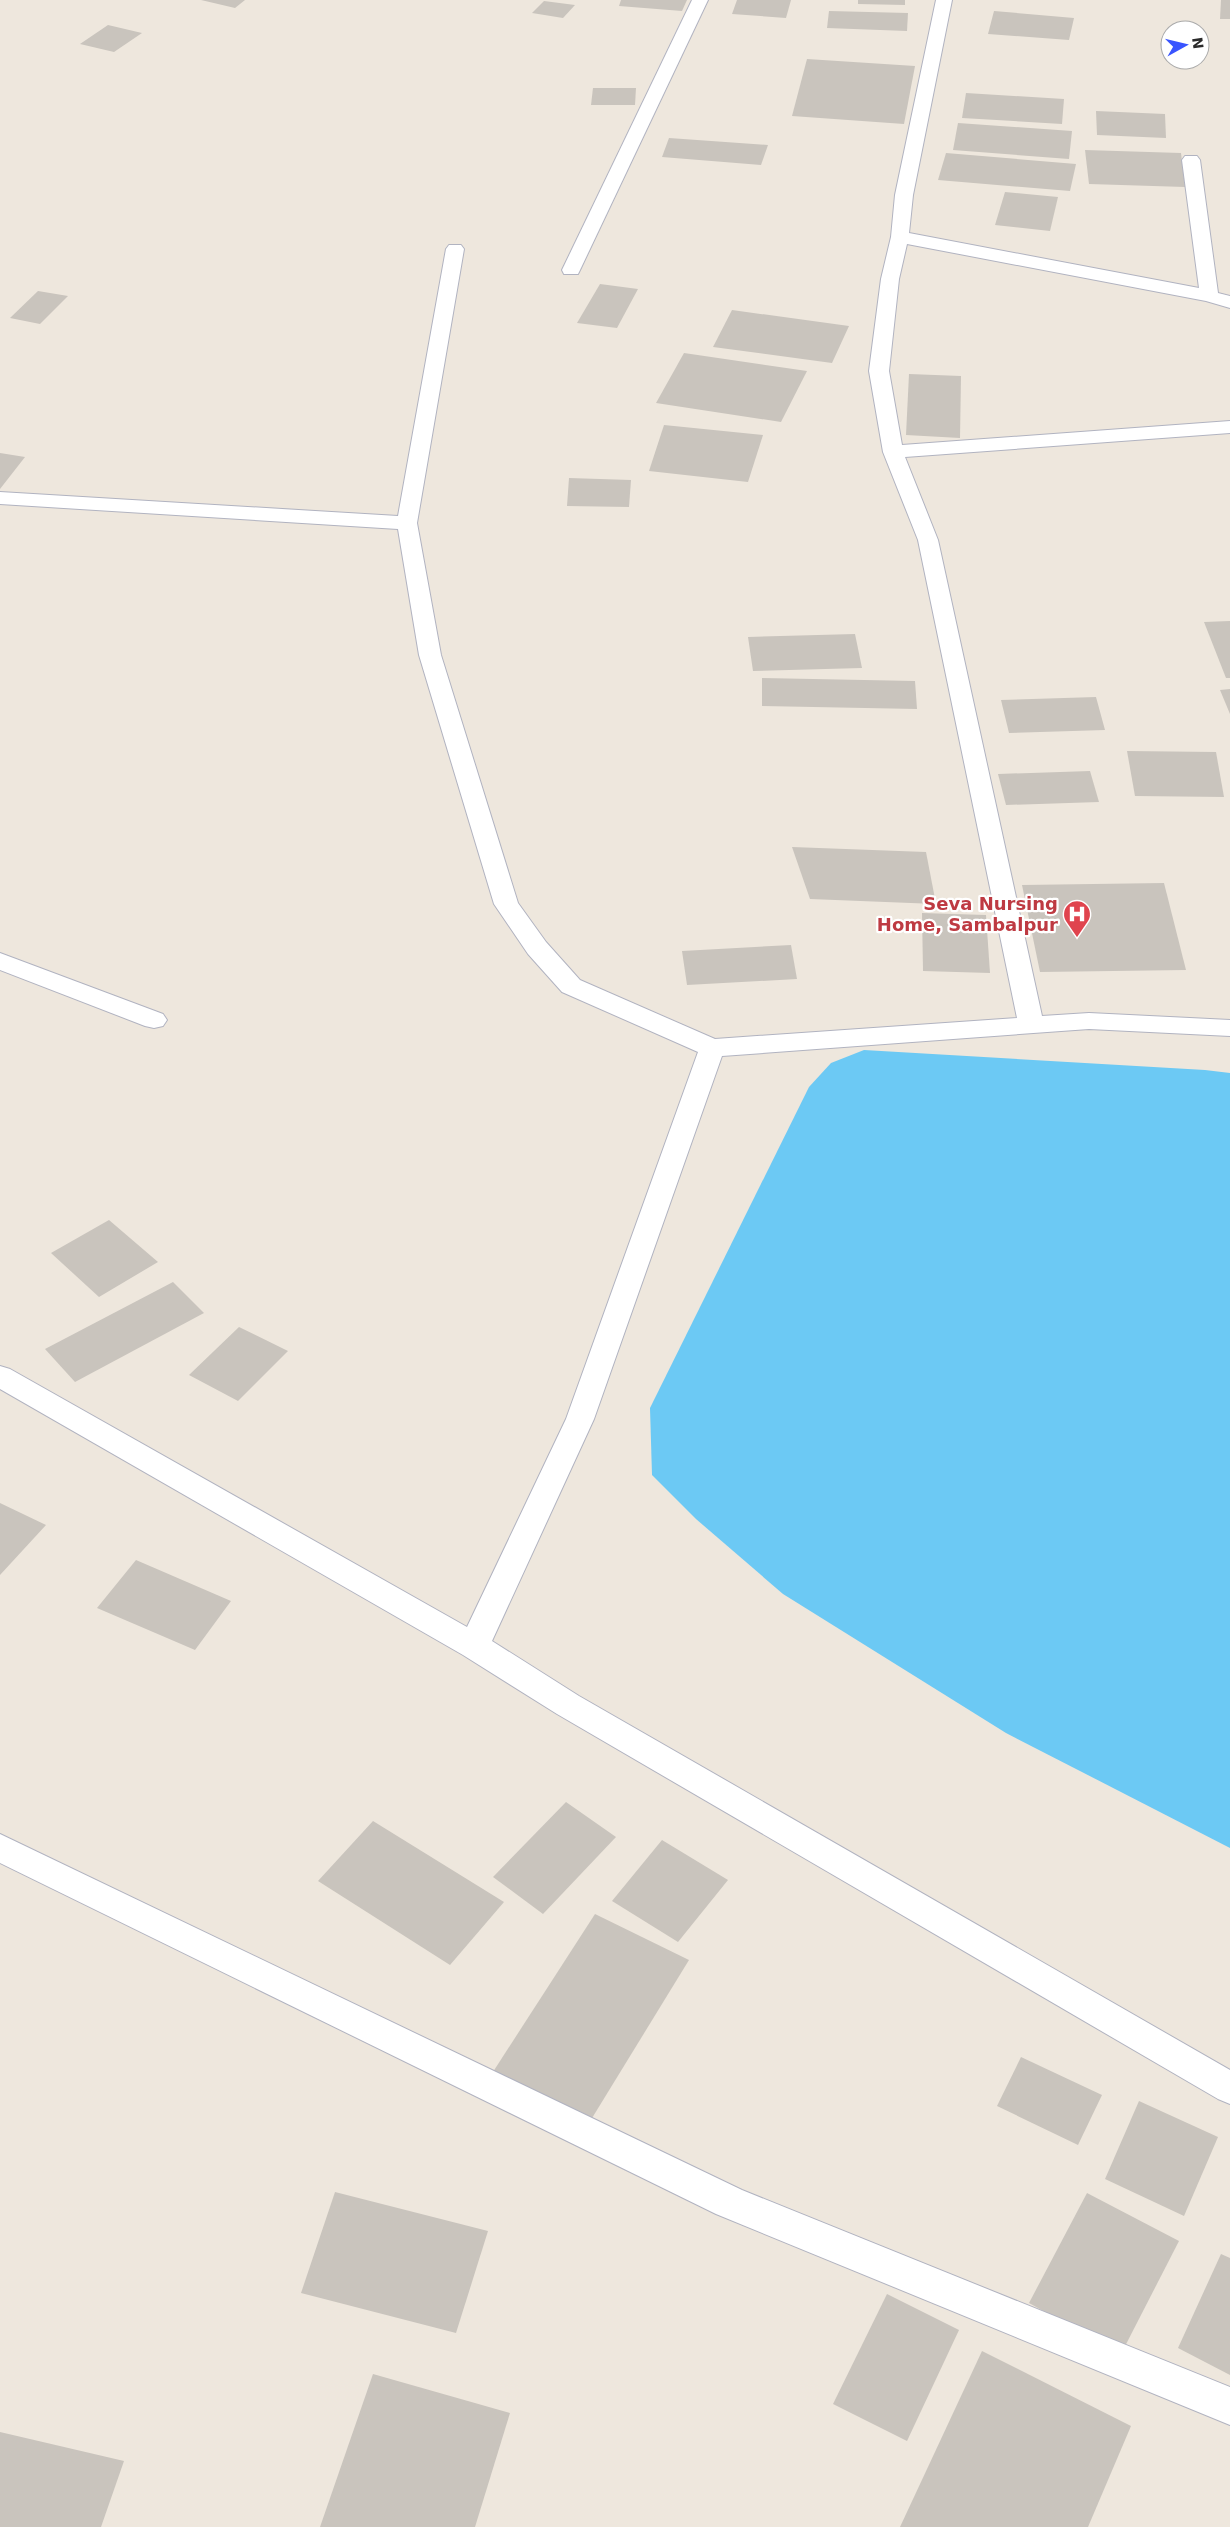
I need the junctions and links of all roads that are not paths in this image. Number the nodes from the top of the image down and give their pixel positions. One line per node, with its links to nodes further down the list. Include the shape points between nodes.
1 (700, 0): 6 (street)
2 (944, 0): 4 (street, via 904,195)
3 (1191, 160): 7 (street)
4 (899, 242): 7 (street); 10 (street, via 890,279 879,371)
5 (455, 249): 12 (street)
6 (571, 270)
7 (1209, 296): 8 (street)
8 (1230, 302)
9 (1230, 427): 10 (street)
10 (894, 452): 15 (street, via 928,540)
11 (0, 498): 12 (street)
12 (407, 523): 17 (street, via 430,655 506,904 537,948 571,986)
13 (0, 962): 14 (street)
14 (154, 1020)
15 (1030, 1026): 16 (street, via 1089,1021); 17 (street)
16 (1230, 1028)
17 (712, 1048): 19 (street, via 580,1419)
18 (0, 1376): 19 (street)
19 (474, 1646): 21 (street, via 577,1710)
20 (0, 1848): 22 (street, via 729,2202)
21 (1230, 2088)
22 (1230, 2406)

